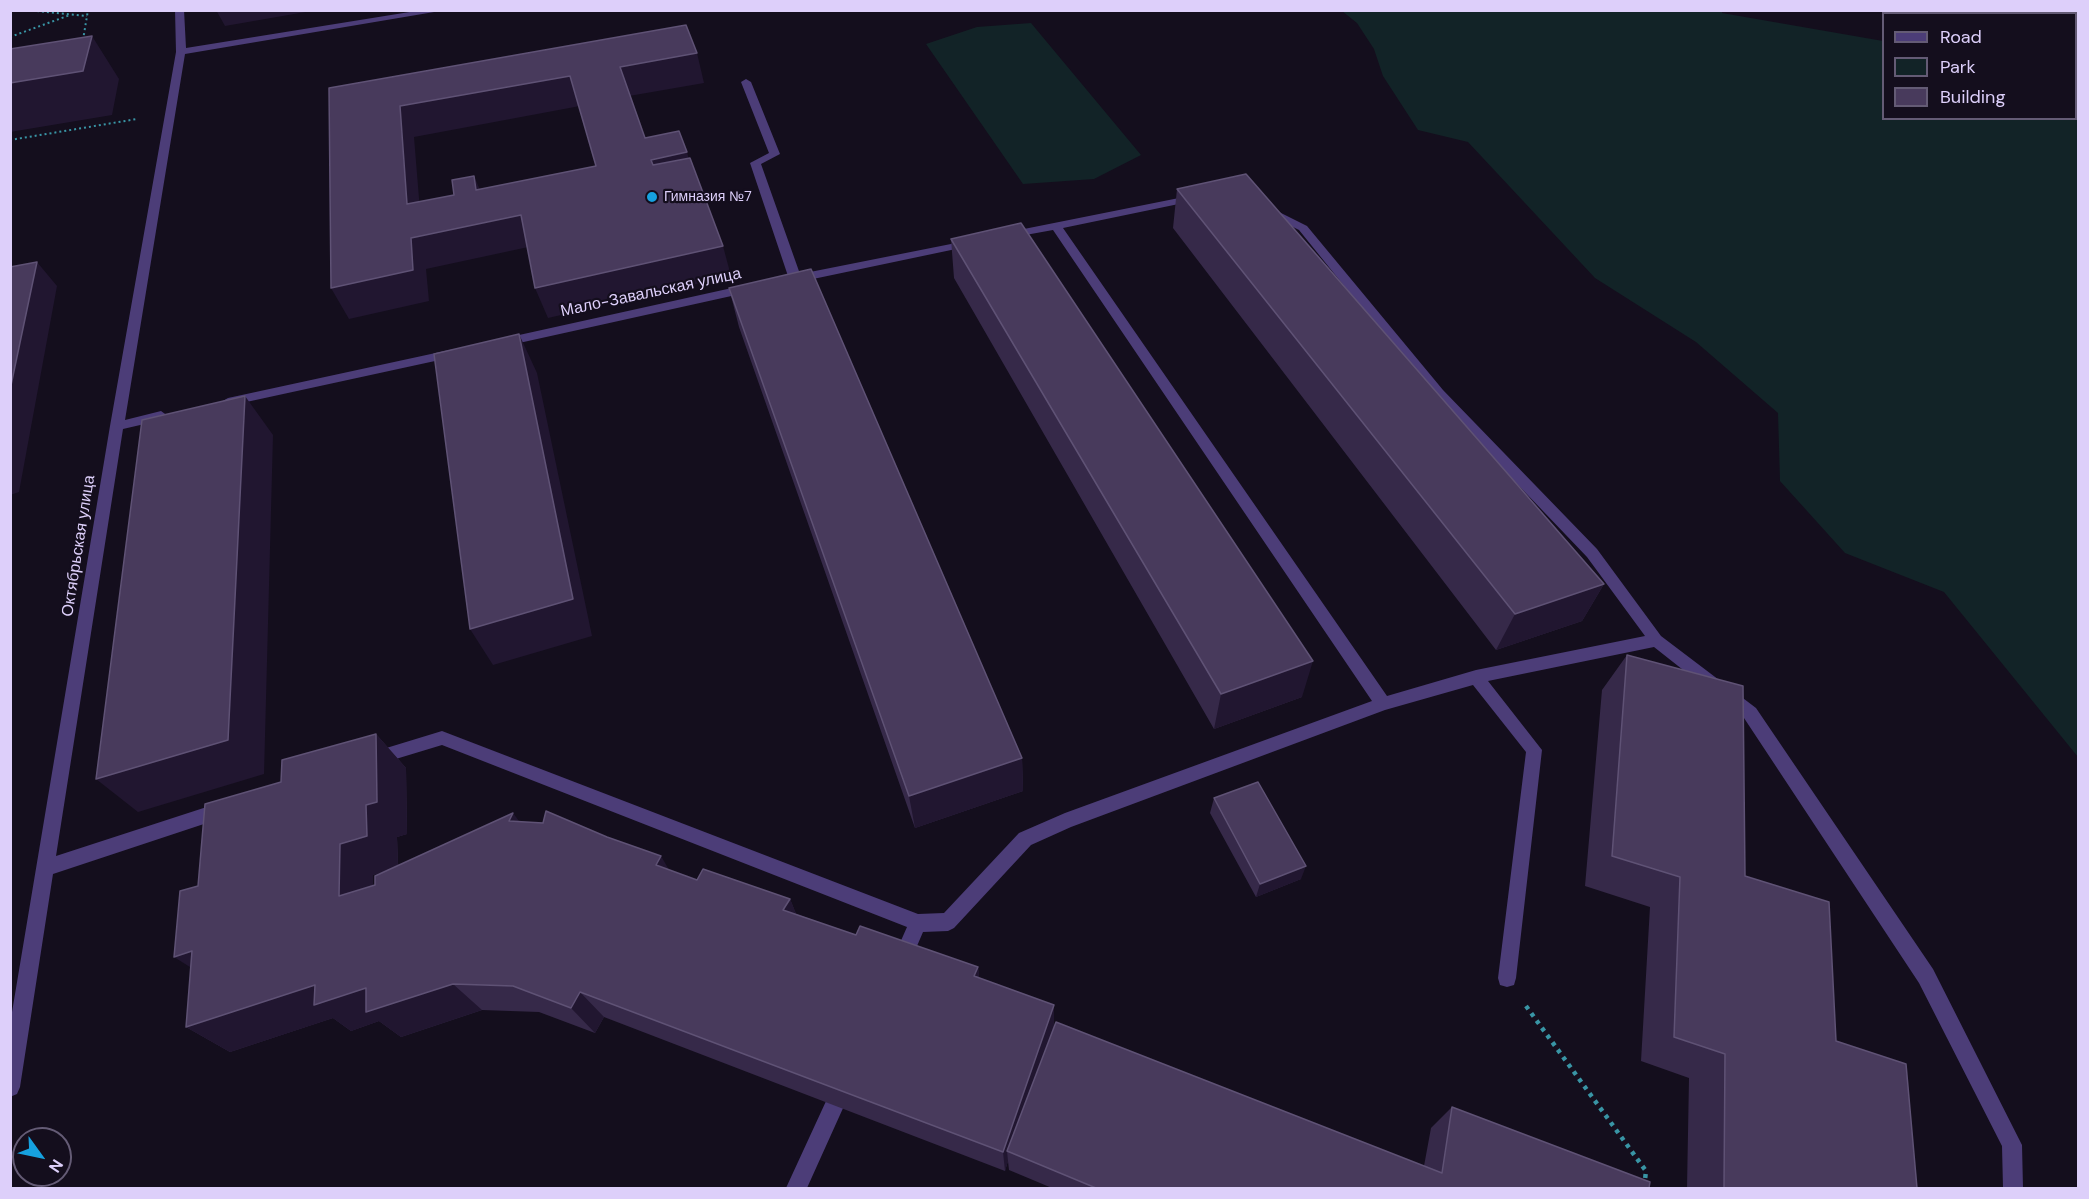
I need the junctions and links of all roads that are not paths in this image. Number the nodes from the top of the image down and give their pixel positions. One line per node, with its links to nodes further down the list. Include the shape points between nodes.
1 (179, 10): 3 (street, Октябрьская улица)
2 (442, 10): 3 (street)
3 (181, 52): 13 (street, Октябрьская улица)
4 (746, 82): 7 (street, via 775,154 755,163 789,280)
5 (1206, 195): 7 (street)
6 (1250, 201): 14 (street, via 1304,228 1438,393 1592,553)
7 (1056, 226): 16 (street)
8 (761, 286): 9 (street, Мало-Завальская улица)
9 (488, 346)
10 (465, 351): 11 (street)
11 (210, 406)
12 (175, 413): 13 (street)
13 (117, 426): 19 (street, Октябрьская улица)
14 (1656, 640): 15 (street); 26 (street, via 1750,713 1926,976 2012,1145)
15 (1476, 677): 16 (street); 22 (street, via 1534,750)
16 (1383, 704): 20 (street, via 1025,839 948,922)
17 (356, 764): 20 (street, via 442,738)
18 (235, 806): 19 (street)
19 (46, 868): 23 (street, Октябрьская улица)
20 (918, 923): 21 (street)
21 (899, 965)
22 (1507, 978)
23 (10, 1087)
24 (834, 1106): 25 (street)
25 (796, 1188)
26 (2013, 1188)

